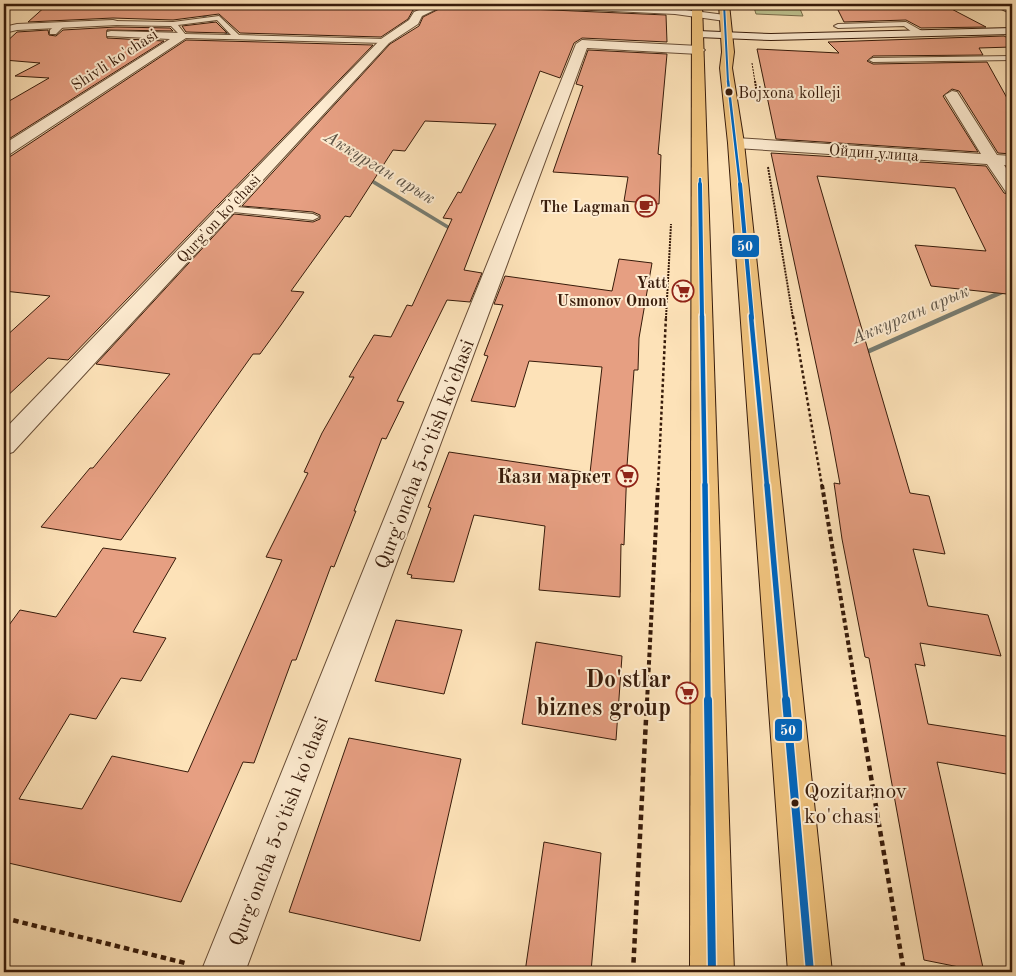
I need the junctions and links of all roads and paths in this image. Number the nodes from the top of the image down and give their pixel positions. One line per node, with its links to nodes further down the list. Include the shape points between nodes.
1 (442, 4): 17 (street, Qurg'on ko'chasi, via 418,14 414,22)
2 (529, 4): 5 (street)
3 (724, 4): 10 (highway)
4 (996, 4): 6 (street)
5 (578, 5): 8 (street, via 675,11)
6 (1012, 11)
7 (173, 24): 11 (lane); 15 (lane); 16 (lane, via 219,18)
8 (697, 26): 10 (street); 10 (street); 35 (street, Qurg'oncha 5-o'tish ko'chasi, via 582,44); 37 (highway)
9 (838, 26): 14 (lane, via 906,24)
10 (726, 27): 14 (street, via 772,37); 23 (highway, via 726,68)
11 (112, 28): 12 (street, Shivli ko'chasi, via 17,27); 15 (street, Shivli ko'chasi)
12 (4, 30)
13 (1012, 30): 14 (street)
14 (919, 33)
15 (183, 36): 16 (lane); 25 (street, Shivli ko'chasi)
16 (237, 37): 17 (lane)
17 (385, 41): 29 (street, Qurg'on ko'chasi)
18 (752, 57): 22 (path)
19 (1012, 58): 20 (lane)
20 (873, 60)
21 (952, 95): 26 (street)
22 (757, 96)
23 (736, 143): 24 (street, Ойдин улица); 38 (highway)
24 (764, 145): 26 (street, Ойдин улица); 39 (path)
25 (4, 151)
26 (992, 160): 27 (street, Ойдин улица); 28 (street)
27 (1012, 161)
28 (1012, 188)
29 (227, 209): 30 (lane); 32 (street, Qurg'on ko'chasi)
30 (313, 217)
31 (671, 218): 36 (path)
32 (4, 446)
33 (4, 918): 34 (path)
34 (193, 965)
35 (224, 972)
36 (633, 972)
37 (712, 972)
38 (810, 972)
39 (904, 972)

